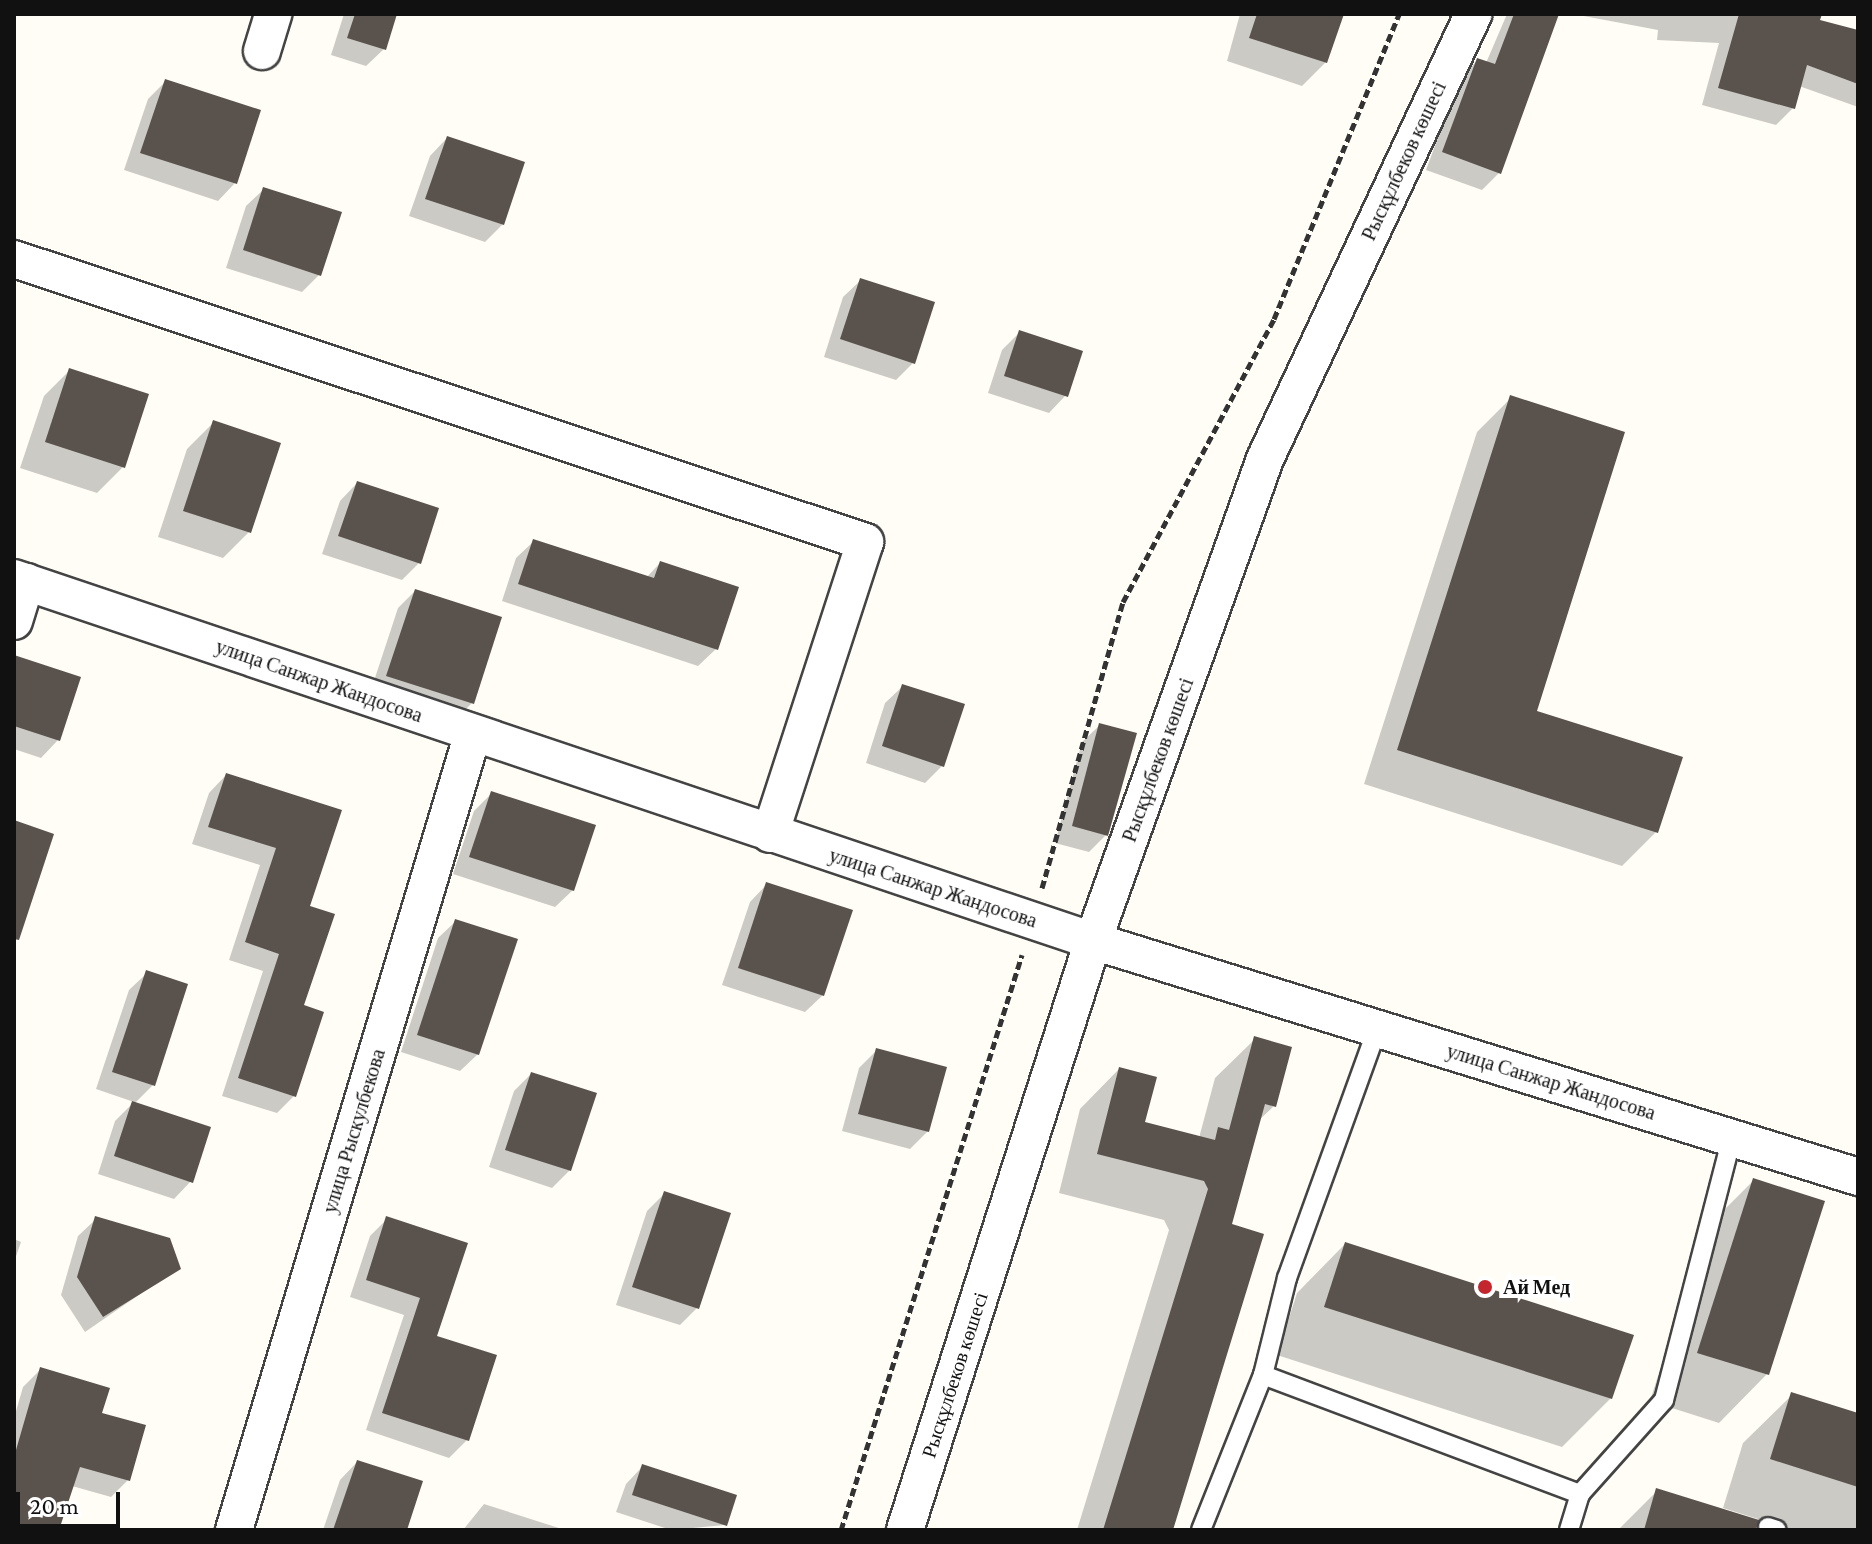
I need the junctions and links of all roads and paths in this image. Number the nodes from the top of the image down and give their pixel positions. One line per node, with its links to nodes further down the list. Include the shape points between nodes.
1 (273, 14): 4 (street)
2 (1399, 14): 10 (path, via 1274,319 1123,602)
3 (1473, 14): 11 (street, Рысқұлбеков көшесі, via 1265,459)
4 (262, 51)
5 (14, 259): 9 (street, via 865,542)
6 (20, 580): 7 (street); 8 (street, улица Санжар Жандосова)
7 (14, 621)
8 (473, 733): 9 (street, улица Санжар Жандосова); 17 (street, улица Рыскулбекова)
9 (770, 834): 10 (street, улица Санжар Жандосова)
10 (1033, 921): 11 (street, улица Санжар Жандосова); 18 (path)
11 (1093, 941): 12 (street, улица Санжар Жандосова); 19 (street, Рысқұлбеков көшесі)
12 (1377, 1029): 13 (street, улица Санжар Жандосова); 15 (lane, via 1287,1278)
13 (1732, 1138): 14 (street, улица Санжар Жандосова); 16 (lane, via 1664,1400)
14 (1858, 1177)
15 (1263, 1375): 16 (lane); 20 (lane)
16 (1580, 1494): 21 (lane)
17 (234, 1530)
18 (841, 1530)
19 (905, 1530)
20 (1201, 1530)
21 (1569, 1530)

